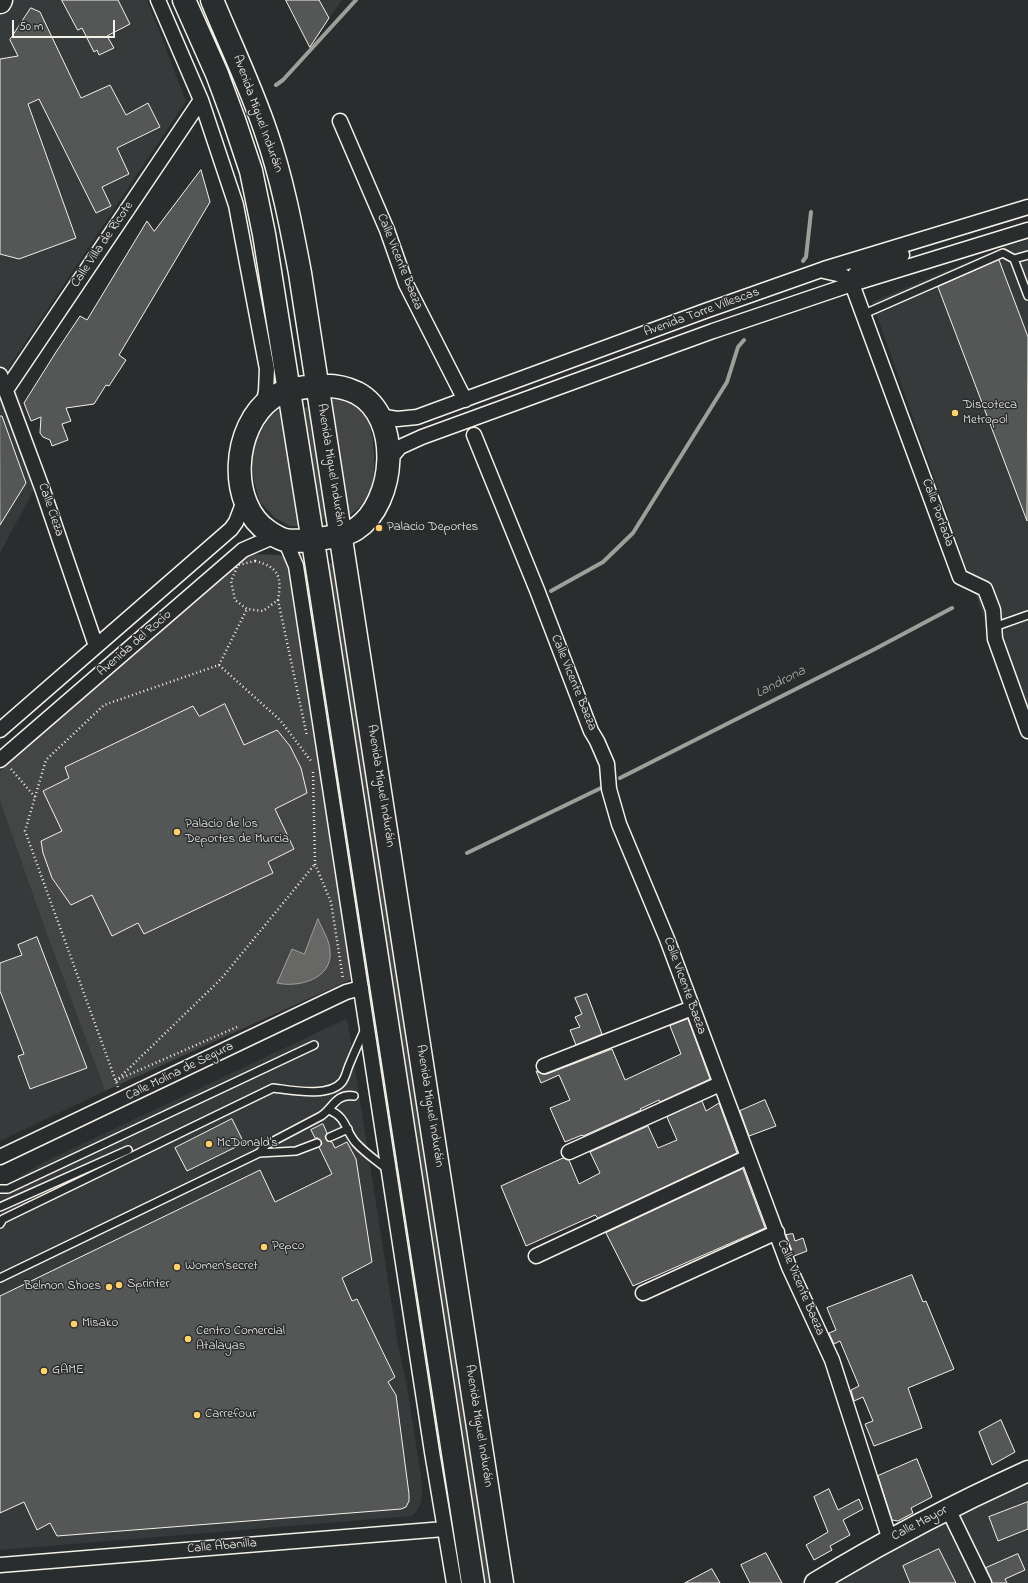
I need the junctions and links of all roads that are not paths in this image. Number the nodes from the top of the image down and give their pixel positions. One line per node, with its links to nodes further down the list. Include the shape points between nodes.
1 (158, 0): 4 (street)
2 (184, 0): 18 (main road, Avenida Miguel Induráin, via 227,99 251,171)
3 (212, 0): 16 (main road, Avenida Miguel Induráin, via 248,83 281,180 300,273)
4 (201, 100): 17 (street, Calle Villa de Ricote); 20 (street, via 236,205 267,369)
5 (340, 121): 19 (street, Calle Vicente Baeza, via 387,230 406,284)
6 (1028, 207): 7 (street, Avenida Torre Villescas)
7 (958, 228): 11 (street, Avenida Torre Villescas); 12 (street, via 921,248 858,271 853,277)
8 (1028, 230): 12 (street, Avenida Torre Villescas)
9 (1028, 255): 10 (lane)
10 (1014, 259): 13 (lane); 14 (lane, via 1003,253)
11 (821, 270): 12 (street, via 842,275); 19 (street, Avenida Torre Villescas)
12 (852, 284): 14 (street, Calle Portada); 23 (street, Avenida Torre Villescas, via 713,331 422,437 400,447)
13 (1028, 296)
14 (864, 314): 29 (street, Calle Portada, via 960,577 985,590 993,610)
15 (0, 375): 17 (street, Calle Cieza)
16 (318, 386): 18 (main road); 21 (main road, via 340,387 358,393 370,403); 25 (main road, Avenida Miguel Induráin)
17 (6, 390): 30 (street, Calle Cieza)
18 (290, 391): 20 (main road, via 272,398); 27 (main road, Avenida Miguel Induráin)
19 (465, 400): 21 (street, Avenida Torre Villescas, via 417,417)
20 (263, 406): 24 (main road, via 252,421 242,445 240,478)
21 (379, 416): 23 (main road, via 386,434)
22 (474, 435): 36 (street, Calle Vicente Baeza, via 591,732 608,764 609,789 619,824 667,939)
23 (388, 461): 25 (main road, via 385,485 376,507 356,529)
24 (244, 501): 26 (main road, via 257,523); 30 (street, Avenida del Rocío, via 231,529)
25 (341, 536): 27 (main road); 66 (main road, Avenida Miguel Induráin)
26 (280, 538): 27 (main road); 31 (street, Avenida del Rocío, via 243,550); 35 (street, via 296,566)
27 (313, 540): 65 (main road, Avenida Miguel Induráin)
28 (1028, 615): 29 (lane)
29 (994, 627): 33 (street, Calle Portada, via 995,639)
30 (96, 646): 31 (street, via 105,643 114,648 116,652); 31 (street, via 92,654 95,663 103,668); 32 (street, Avenida del Rocío)
31 (113, 663): 34 (street, Avenida del Rocío)
32 (0, 730)
33 (1028, 731)
34 (1, 759)
35 (361, 988): 37 (street); 49 (street, Calle Molina de Segura, via 346,992)
36 (692, 1008): 39 (street); 40 (street, Calle Vicente Baeza)
37 (367, 1025): 51 (street); 54 (lane, via 345,1078 336,1087 314,1092 273,1088 3,1219)
38 (314, 1045): 52 (lane, via 8,1189)
39 (544, 1066)
40 (720, 1084): 47 (street); 50 (street, Calle Vicente Baeza)
41 (354, 1096): 42 (lane, via 340,1098)
42 (329, 1110): 43 (lane, via 339,1115); 48 (lane, via 266,1145)
43 (348, 1129): 44 (lane); 51 (lane, via 355,1142)
44 (330, 1137)
45 (317, 1143): 48 (lane, via 296,1151)
46 (128, 1150): 53 (lane)
47 (569, 1152)
48 (259, 1153): 57 (lane)
49 (0, 1157)
50 (748, 1157): 55 (street, Calle Vicente Baeza); 56 (street)
51 (389, 1171): 61 (street)
52 (0, 1188)
53 (0, 1207)
54 (0, 1224)
55 (776, 1232): 58 (street); 62 (street, Calle Vicente Baeza, via 789,1267 832,1360)
56 (536, 1256)
57 (0, 1278)
58 (642, 1293)
59 (1028, 1471): 60 (main road, Calle Mayor)
60 (948, 1509): 62 (main road, Calle Mayor); 68 (street)
61 (444, 1529): 63 (street, Calle Abanilla); 64 (street)
62 (890, 1540): 67 (main road, Calle Mayor)
63 (0, 1565)
64 (454, 1583)
65 (473, 1583)
66 (502, 1583)
67 (815, 1583)
68 (984, 1583)

